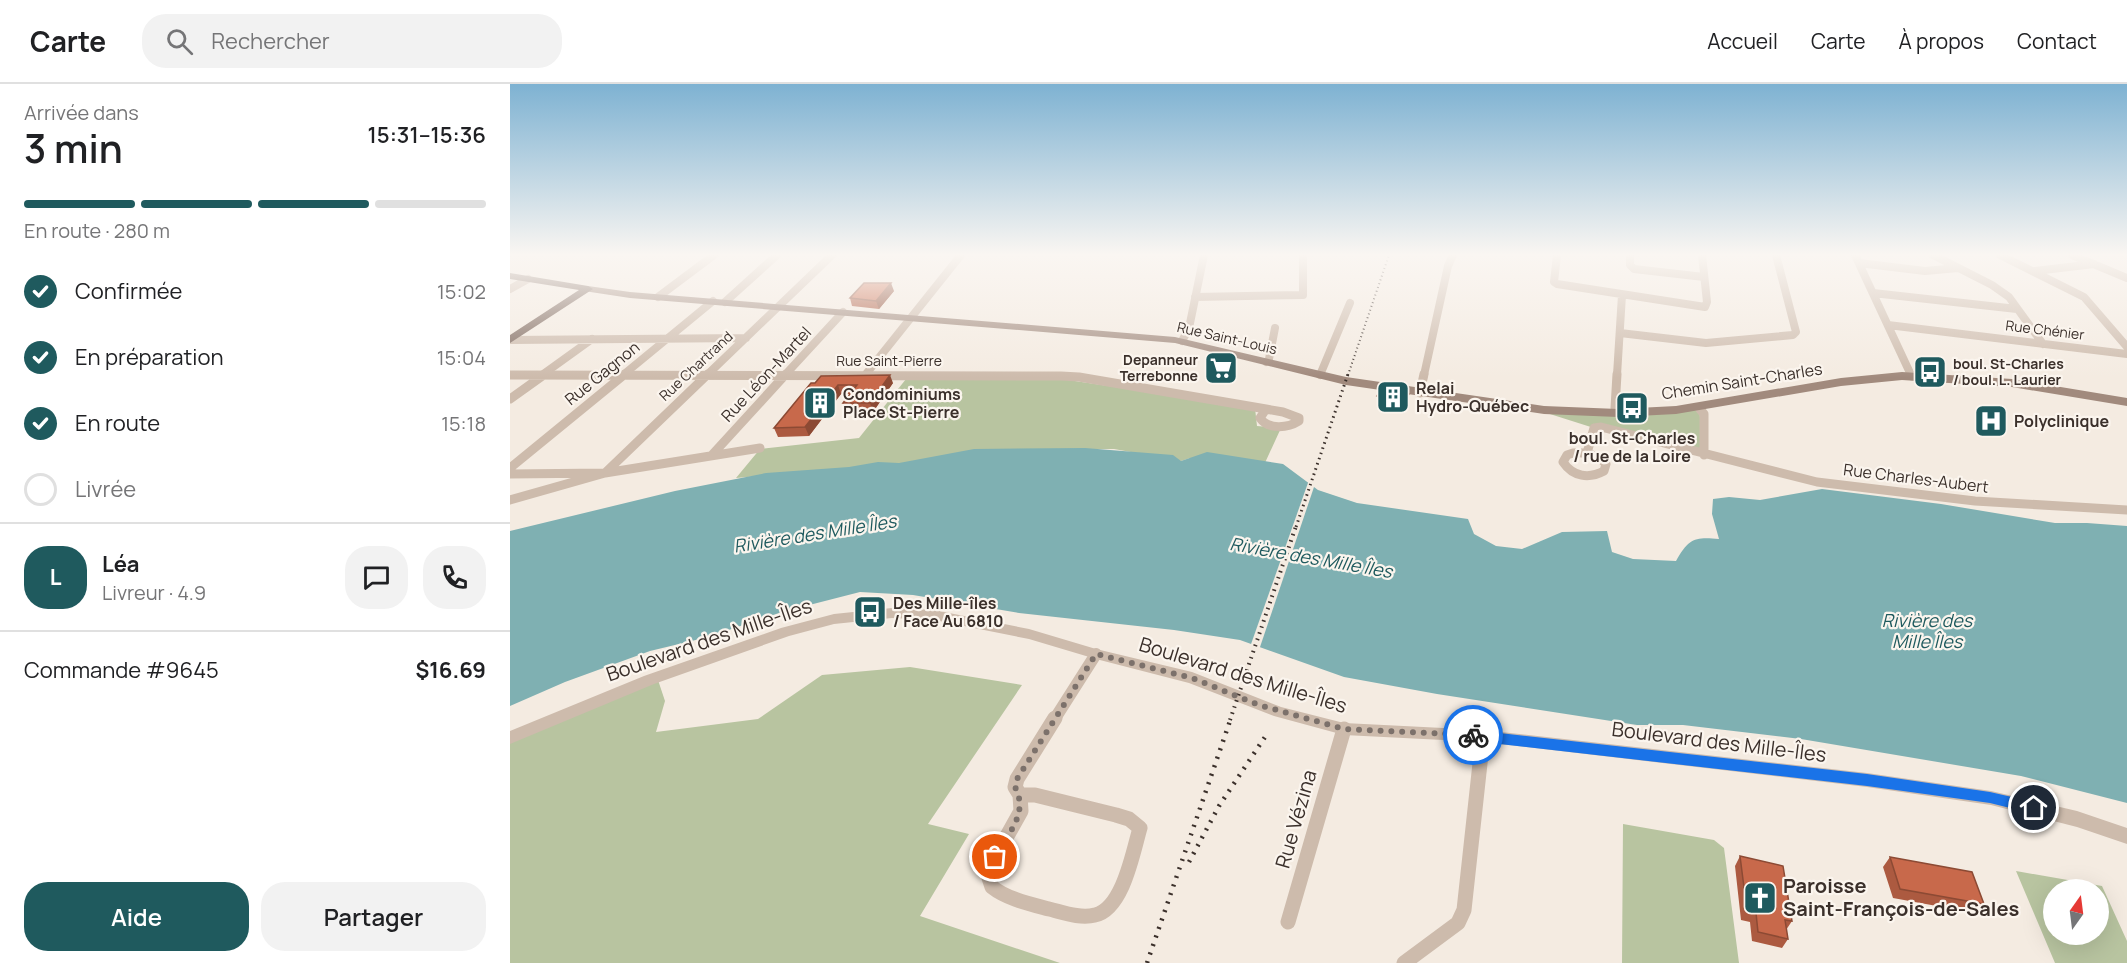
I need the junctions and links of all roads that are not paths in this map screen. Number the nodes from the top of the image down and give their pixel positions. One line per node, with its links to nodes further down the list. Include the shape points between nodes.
1 (577, 296): 31 (main road)
2 (649, 296): 16 (main road, Rue Saint-Louis)
3 (732, 296): 19 (street)
4 (789, 296): 21 (street, Rue Chartrand)
5 (929, 296): 24 (street)
6 (1301, 296): 17 (street)
7 (1441, 296): 45 (street)
8 (1622, 296): 27 (street)
9 (1630, 296): 10 (street, via 1705,306)
10 (1706, 296)
11 (1787, 296): 27 (street, via 1796,332 1793,335 1706,343)
12 (1874, 296): 25 (street)
13 (1900, 296): 22 (street)
14 (2008, 296): 22 (street)
15 (2082, 296): 34 (street)
16 (658, 297): 18 (main road, Rue Saint-Louis)
17 (1195, 297): 32 (street, via 1189,328)
18 (713, 301): 19 (main road, Rue Saint-Louis); 28 (street, Rue Gagnon)
19 (726, 302): 21 (main road, Rue Saint-Louis)
20 (1350, 303): 43 (street)
21 (779, 306): 23 (main road, Rue Saint-Louis); 29 (street, Rue Chartrand)
22 (2017, 309): 33 (street)
23 (843, 312): 24 (main road, Rue Saint-Louis); 40 (street, Rue Léon-Martel)
24 (911, 319): 32 (main road, Rue Saint-Louis); 41 (street)
25 (1888, 325): 33 (street, Rue Chénier); 44 (street)
26 (1275, 328): 36 (street)
27 (1620, 333): 50 (street, via 1615,408)
28 (669, 338): 29 (street); 30 (street); 42 (street, Rue Gagnon)
29 (746, 338): 39 (street, Rue Chartrand)
30 (592, 339): 31 (street); 38 (street)
31 (510, 340)
32 (1182, 341): 36 (main road, Rue Saint-Louis)
33 (2043, 344): 35 (street, Rue Chénier)
34 (2127, 347)
35 (2127, 354)
36 (1266, 362): 43 (main road, Rue Saint-Louis)
37 (510, 375): 38 (street, Rue Saint-Pierre)
38 (542, 375): 42 (street, Rue Saint-Pierre); 46 (street)
39 (704, 375): 40 (street, Rue Saint-Pierre); 42 (street, Rue Saint-Pierre); 56 (street, Rue Chartrand)
40 (786, 375): 41 (street, Rue Saint-Pierre); 54 (street, Rue Léon-Martel)
41 (866, 375): 49 (street, Rue Saint-Pierre, via 1061,376)
42 (623, 376): 55 (street, Rue Gagnon)
43 (1324, 376): 45 (main road, Chemin Saint-Charles)
44 (1912, 376): 47 (main road, Chemin Saint-Charles, via 2012,383); 48 (main road, Chemin Saint-Charles, via 1841,381)
45 (1420, 393): 50 (main road, Chemin Saint-Charles, via 1524,408)
46 (510, 399)
47 (2127, 402)
48 (1699, 408): 50 (main road, Chemin Saint-Charles); 53 (street, via 1704,414)
49 (1266, 409)
50 (1618, 413)
51 (760, 448): 54 (street)
52 (1587, 453): 53 (street, Rue Charles-Aubert, via 1594,428 1601,427)
53 (1704, 455): 59 (street, Rue Charles-Aubert, via 1828,483 1975,501)
54 (711, 456): 56 (street)
55 (510, 468)
56 (605, 473): 57 (street); 58 (street)
57 (510, 474)
58 (510, 500)
59 (2127, 510)
60 (1096, 654): 61 (street, Boulevard des Mille-Îles, via 1192,678 1269,708); 63 (street, Boulevard des Mille-Îles, via 1029,634 934,615 892,613 834,619 649,680); 64 (street, via 1017,779 1015,787)
61 (1344, 729): 62 (street, Boulevard des Mille-Îles); 66 (street, Rue Vézina)
62 (1483, 736): 65 (street, Boulevard des Mille-Îles, via 1990,798 2077,819); 67 (street, via 1464,910 1458,923)
63 (510, 738)
64 (1020, 795): 64 (street, via 1021,811 987,872 995,890 1072,915 1093,916 1107,910 1131,859 1140,828 1116,815 1035,795)
65 (2127, 836)
66 (1288, 922)
67 (1404, 963)

